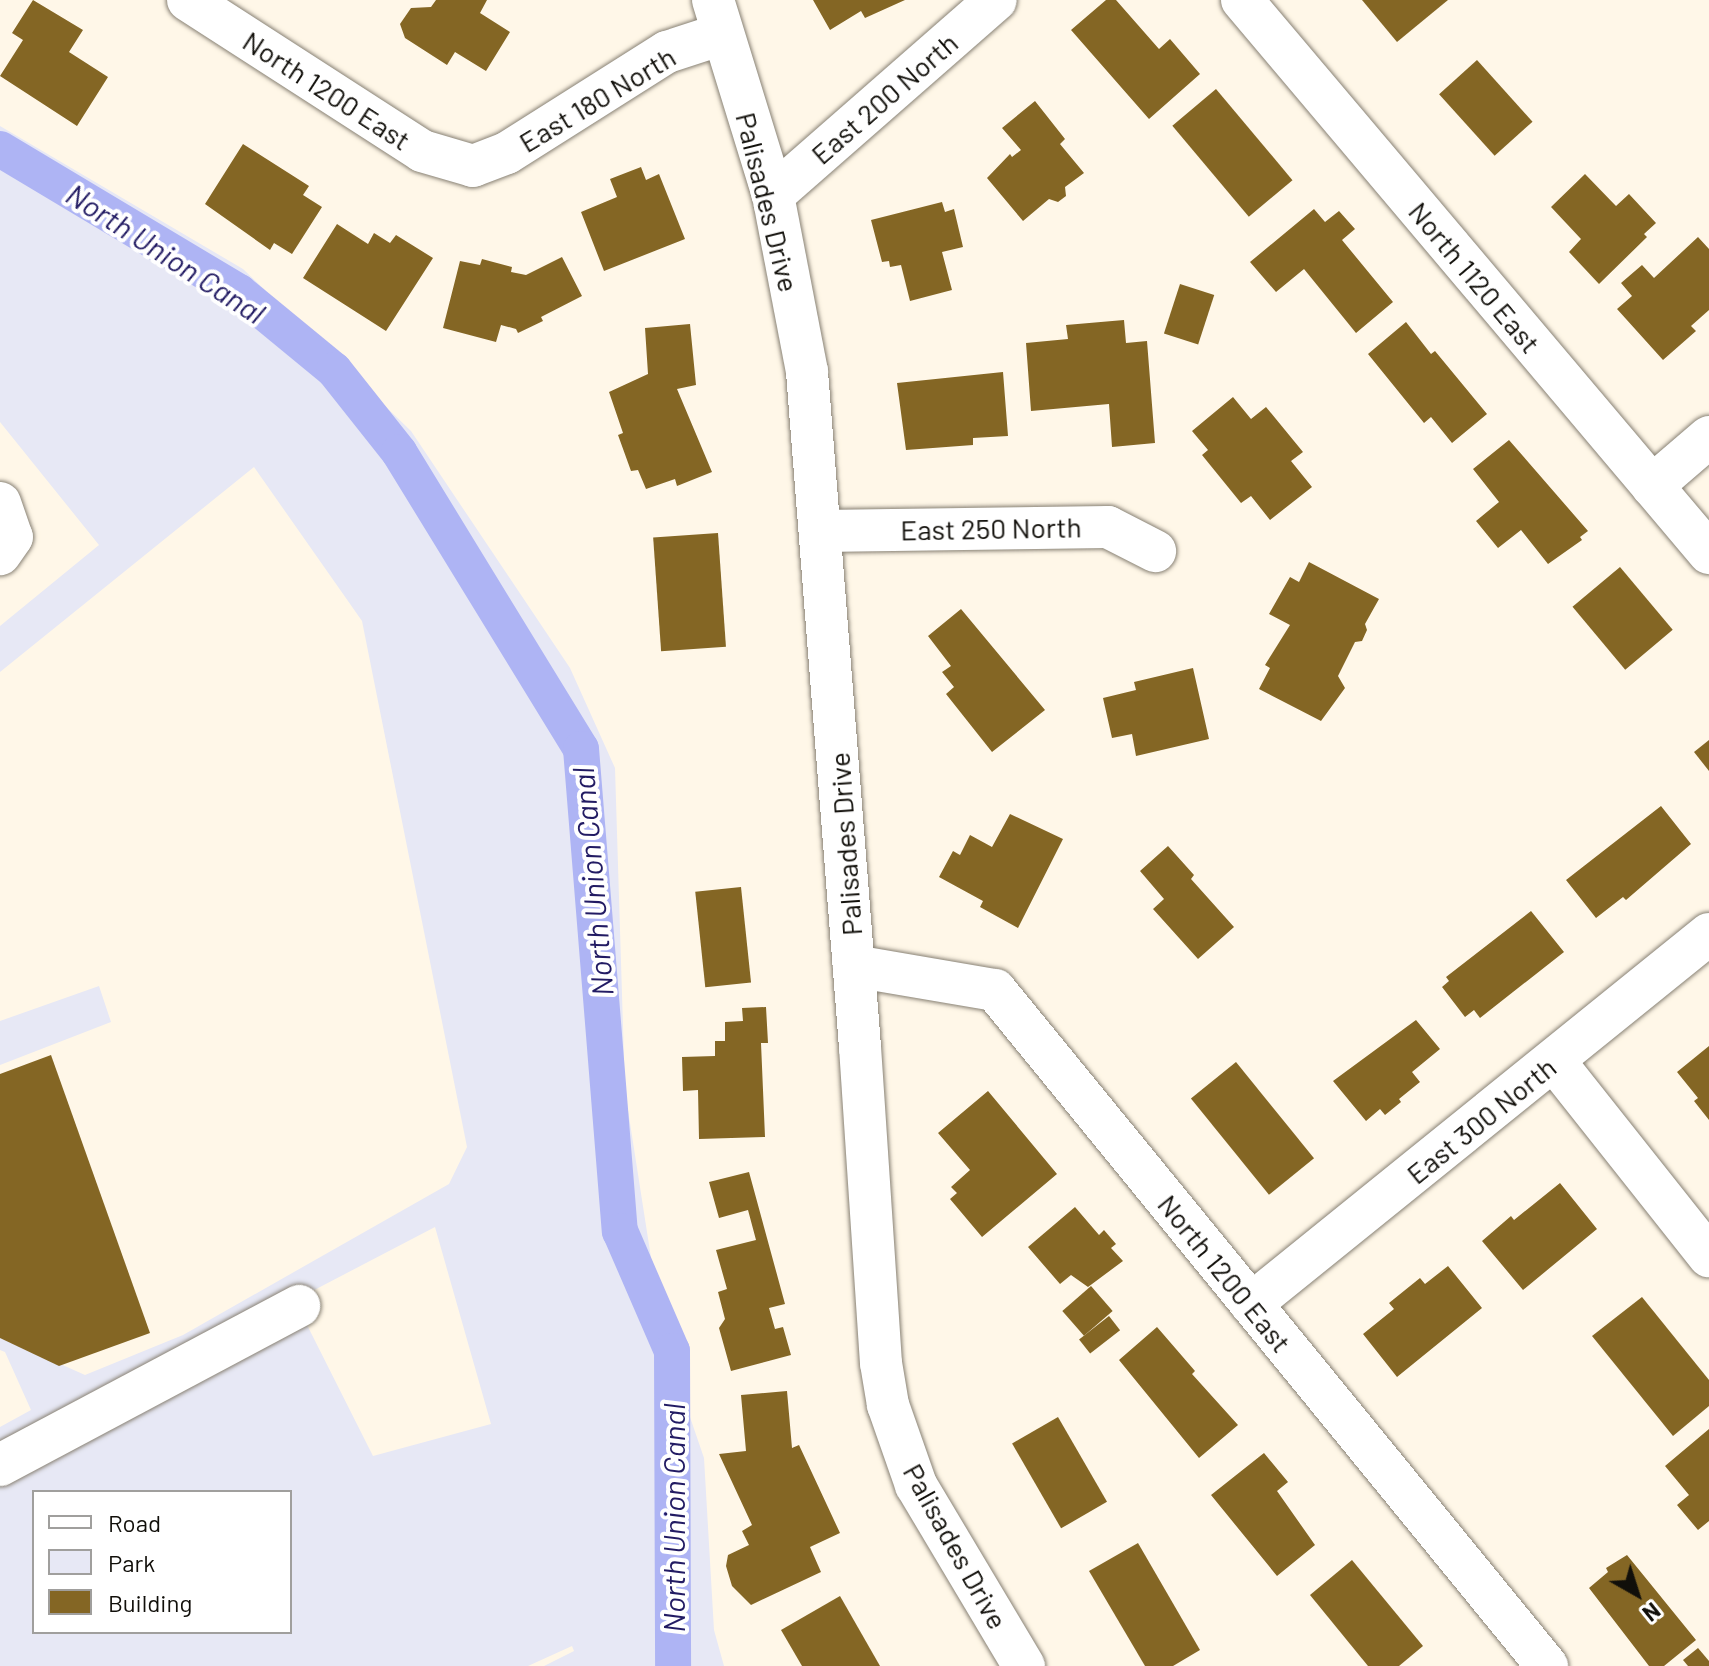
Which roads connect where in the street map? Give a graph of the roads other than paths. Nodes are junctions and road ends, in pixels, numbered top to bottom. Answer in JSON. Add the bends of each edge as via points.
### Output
{"nodes":[{"id":1,"x":188,"y":0,"type":"edge"},
{"id":2,"x":996,"y":0,"type":"edge"},
{"id":3,"x":1242,"y":0,"type":"edge"},
{"id":4,"x":718,"y":17,"type":"edge"},
{"id":5,"x":473,"y":166,"type":"joint"},
{"id":6,"x":773,"y":195,"type":"junction"},
{"id":7,"x":1709,"y":437,"type":"edge"},
{"id":8,"x":1652,"y":486,"type":"junction"},
{"id":9,"x":0,"y":503,"type":"edge"},
{"id":10,"x":821,"y":531,"type":"junction"},
{"id":11,"x":1155,"y":551,"type":"dead end"},
{"id":12,"x":1709,"y":553,"type":"edge"},
{"id":13,"x":0,"y":554,"type":"edge"},
{"id":14,"x":1709,"y":934,"type":"edge"},
{"id":15,"x":854,"y":966,"type":"junction"},
{"id":16,"x":1555,"y":1062,"type":"junction"},
{"id":17,"x":1709,"y":1256,"type":"edge"},
{"id":18,"x":1251,"y":1304,"type":"junction"},
{"id":19,"x":299,"y":1306,"type":"dead end"},
{"id":20,"x":0,"y":1465,"type":"edge"},
{"id":21,"x":1024,"y":1666,"type":"edge"},
{"id":22,"x":1547,"y":1666,"type":"edge"}],
"edges":[{"from":1,"to":5,"type":"street","name":"North 1200 East","via":[[422,151]]},
{"from":2,"to":6,"type":"street","name":"East 200 North"},
{"from":3,"to":8,"type":"street","name":"North 1120 East"},
{"from":4,"to":5,"type":"street","name":"East 180 North","via":[[507,153]]},
{"from":4,"to":6,"type":"street","name":"Palisades Drive"},
{"from":6,"to":10,"type":"street","name":"Palisades Drive","via":[[807,372]]},
{"from":7,"to":8,"type":"street"},
{"from":8,"to":12,"type":"street","name":"North 1120 East"},
{"from":9,"to":13,"type":"street","via":[[12,537]]},
{"from":10,"to":11,"type":"street","name":"East 250 North","via":[[1108,527]]},
{"from":10,"to":15,"type":"street","name":"Palisades Drive"},
{"from":14,"to":16,"type":"street","name":"East 300 North"},
{"from":15,"to":18,"type":"street","name":"North 1200 East","via":[[995,990]]},
{"from":15,"to":21,"type":"street","name":"Palisades Drive","via":[[881,1363],[893,1427],[916,1485]]},
{"from":16,"to":17,"type":"street"},
{"from":16,"to":18,"type":"street","name":"East 300 North"},
{"from":18,"to":22,"type":"street","name":"North 1200 East"},
{"from":19,"to":20,"type":"street"}]}
